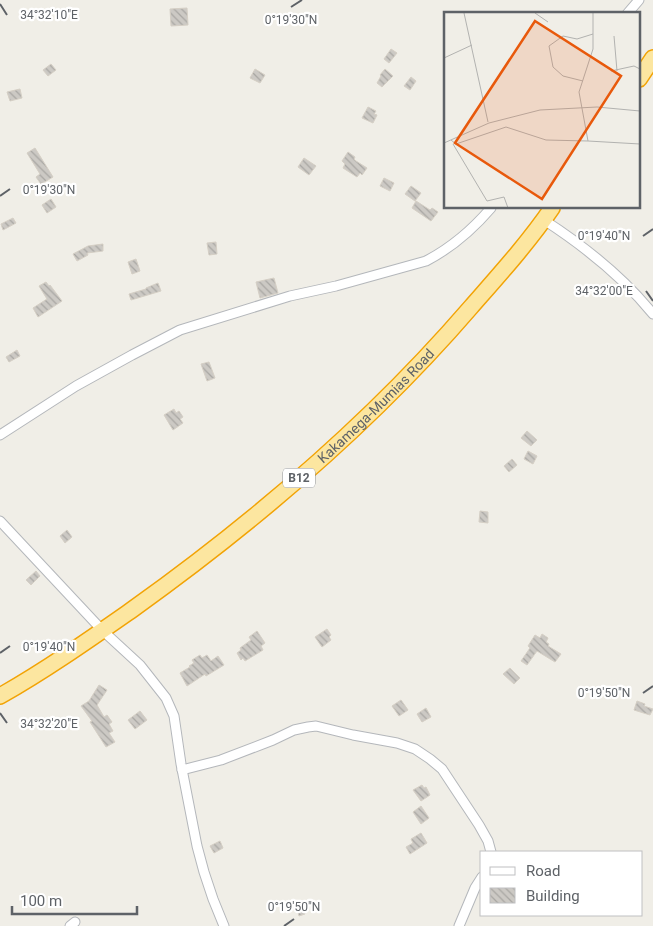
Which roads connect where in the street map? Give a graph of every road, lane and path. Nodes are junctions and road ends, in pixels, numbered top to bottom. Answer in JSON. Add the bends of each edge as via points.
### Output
{"nodes":[{"id":1,"x":639,"y":0,"type":"edge"},
{"id":2,"x":629,"y":12,"type":"edge"},
{"id":3,"x":653,"y":58,"type":"edge"},
{"id":4,"x":640,"y":78,"type":"edge"},
{"id":5,"x":490,"y":209,"type":"edge"},
{"id":6,"x":548,"y":214,"type":"edge"},
{"id":7,"x":653,"y":314,"type":"edge"},
{"id":8,"x":0,"y":435,"type":"edge"},
{"id":9,"x":0,"y":521,"type":"edge"},
{"id":10,"x":102,"y":630,"type":"junction"},
{"id":11,"x":0,"y":696,"type":"edge"},
{"id":12,"x":182,"y":770,"type":"junction"},
{"id":13,"x":491,"y":851,"type":"edge"},
{"id":14,"x":480,"y":880,"type":"edge"},
{"id":15,"x":224,"y":926,"type":"edge"},
{"id":16,"x":459,"y":926,"type":"edge"}],
"edges":[{"from":1,"to":2,"type":"street"},
{"from":3,"to":4,"type":"highway"},
{"from":5,"to":8,"type":"street","via":[[452,245],[426,261],[180,330],[76,386]]},
{"from":6,"to":7,"type":"street","via":[[564,232],[622,281]]},
{"from":6,"to":10,"type":"highway","name":"Kakamega-Mumias Road","number":"B12","via":[[445,337],[323,458],[226,540]]},
{"from":9,"to":10,"type":"street"},
{"from":10,"to":11,"type":"highway","name":"Kakamega-Mumias Road","number":"B12"},
{"from":10,"to":12,"type":"street","via":[[140,665],[166,698],[174,716]]},
{"from":12,"to":13,"type":"street","via":[[221,760],[308,727],[397,743],[415,748],[442,769],[479,825]]},
{"from":12,"to":15,"type":"street","via":[[197,846]]},
{"from":14,"to":16,"type":"street"}]}
